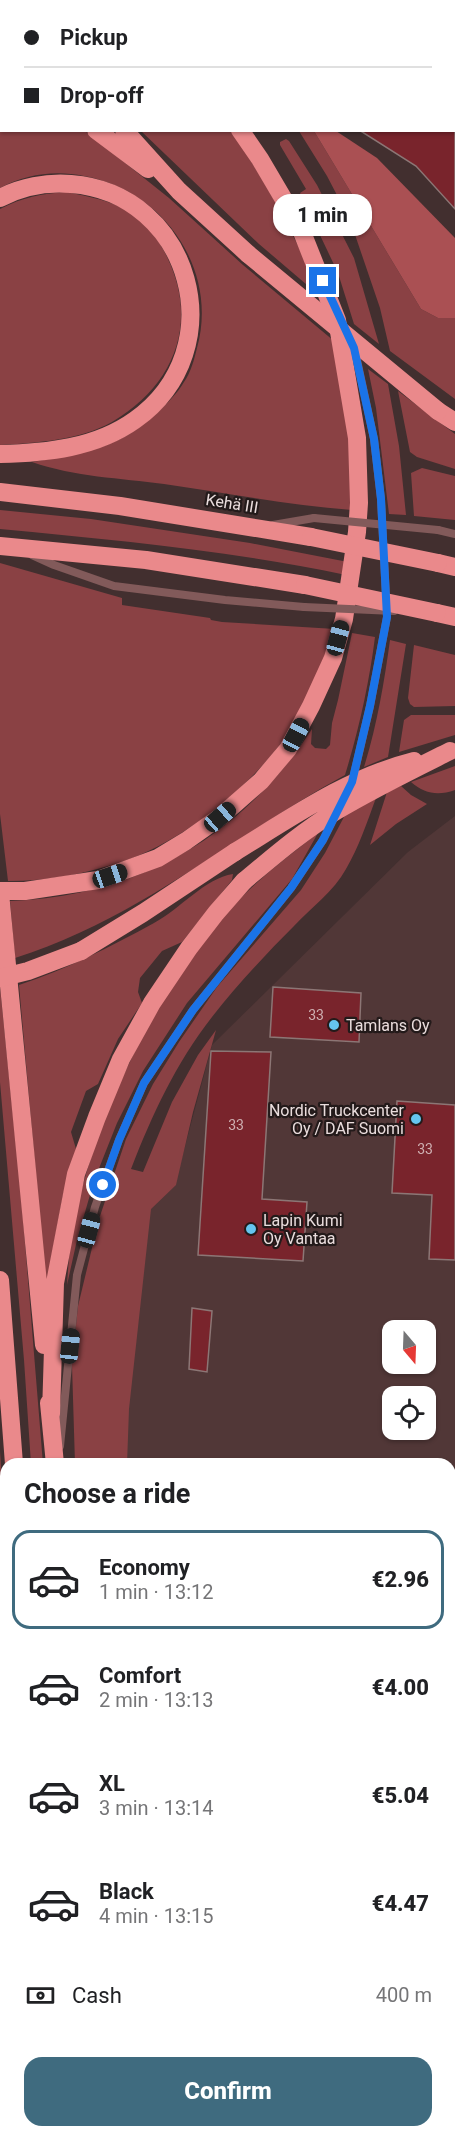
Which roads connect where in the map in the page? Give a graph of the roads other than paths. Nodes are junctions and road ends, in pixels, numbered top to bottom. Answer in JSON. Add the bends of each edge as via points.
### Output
{"nodes":[{"id":1,"x":99,"y":132,"type":"edge"},
{"id":2,"x":126,"y":132,"type":"edge"},
{"id":3,"x":241,"y":132,"type":"edge"},
{"id":4,"x":179,"y":191,"type":"junction"},
{"id":5,"x":0,"y":198,"type":"edge"},
{"id":6,"x":323,"y":281,"type":"junction"},
{"id":7,"x":455,"y":422,"type":"edge"},
{"id":8,"x":0,"y":454,"type":"edge"},
{"id":9,"x":0,"y":492,"type":"edge"},
{"id":10,"x":261,"y":527,"type":"junction"},
{"id":11,"x":455,"y":534,"type":"edge"},
{"id":12,"x":9,"y":547,"type":"edge"},
{"id":13,"x":446,"y":565,"type":"edge"},
{"id":14,"x":437,"y":613,"type":"junction"},
{"id":15,"x":455,"y":617,"type":"edge"},
{"id":16,"x":453,"y":751,"type":"edge"},
{"id":17,"x":0,"y":892,"type":"edge"},
{"id":18,"x":0,"y":978,"type":"edge"},
{"id":19,"x":0,"y":1280,"type":"edge"},
{"id":20,"x":51,"y":1414,"type":"junction"},
{"id":21,"x":14,"y":1458,"type":"edge"},
{"id":22,"x":56,"y":1458,"type":"edge"},
{"id":23,"x":58,"y":1458,"type":"edge"}],
"edges":[{"from":1,"to":4,"type":"highway"},
{"from":2,"to":4,"type":"highway"},
{"from":3,"to":6,"type":"highway","via":[[300,227]]},
{"from":4,"to":7,"type":"highway","bridge":true,"via":[[248,254]]},
{"from":5,"to":8,"type":"highway","via":[[31,186],[58,183],[113,193],[137,207],[157,227],[187,281],[191,307],[184,356],[171,383],[135,420],[78,446]]},
{"from":6,"to":17,"type":"highway","via":[[338,320],[357,438],[357,532],[344,619],[333,658],[311,706],[288,749],[261,781],[228,810],[158,858],[106,878]]},
{"from":6,"to":23,"type":"lane","via":[[354,348],[374,439],[381,499],[387,617],[370,706],[352,782],[323,840],[291,888],[187,1019],[144,1083],[119,1140],[95,1207],[77,1275]]},
{"from":9,"to":10,"type":"highway","name":"Kehä III"},
{"from":10,"to":11,"type":"lane","bridge":true,"via":[[314,518]]},
{"from":10,"to":13,"type":"highway","name":"Kehä III","bridge":true},
{"from":12,"to":14,"type":"highway","bridge":true,"via":[[146,560],[305,585]]},
{"from":12,"to":14,"type":"lane","bridge":true,"via":[[114,586],[304,607]]},
{"from":14,"to":15,"type":"highway"},
{"from":16,"to":18,"type":"highway","bridge":true,"via":[[388,767],[339,790],[81,951]]},
{"from":16,"to":20,"type":"highway","bridge":true,"via":[[335,812],[285,846],[244,881],[216,913],[152,1003],[122,1059],[76,1174],[55,1283]]},
{"from":17,"to":20,"type":"highway"},
{"from":19,"to":21,"type":"highway"},
{"from":20,"to":22,"type":"highway"}]}
